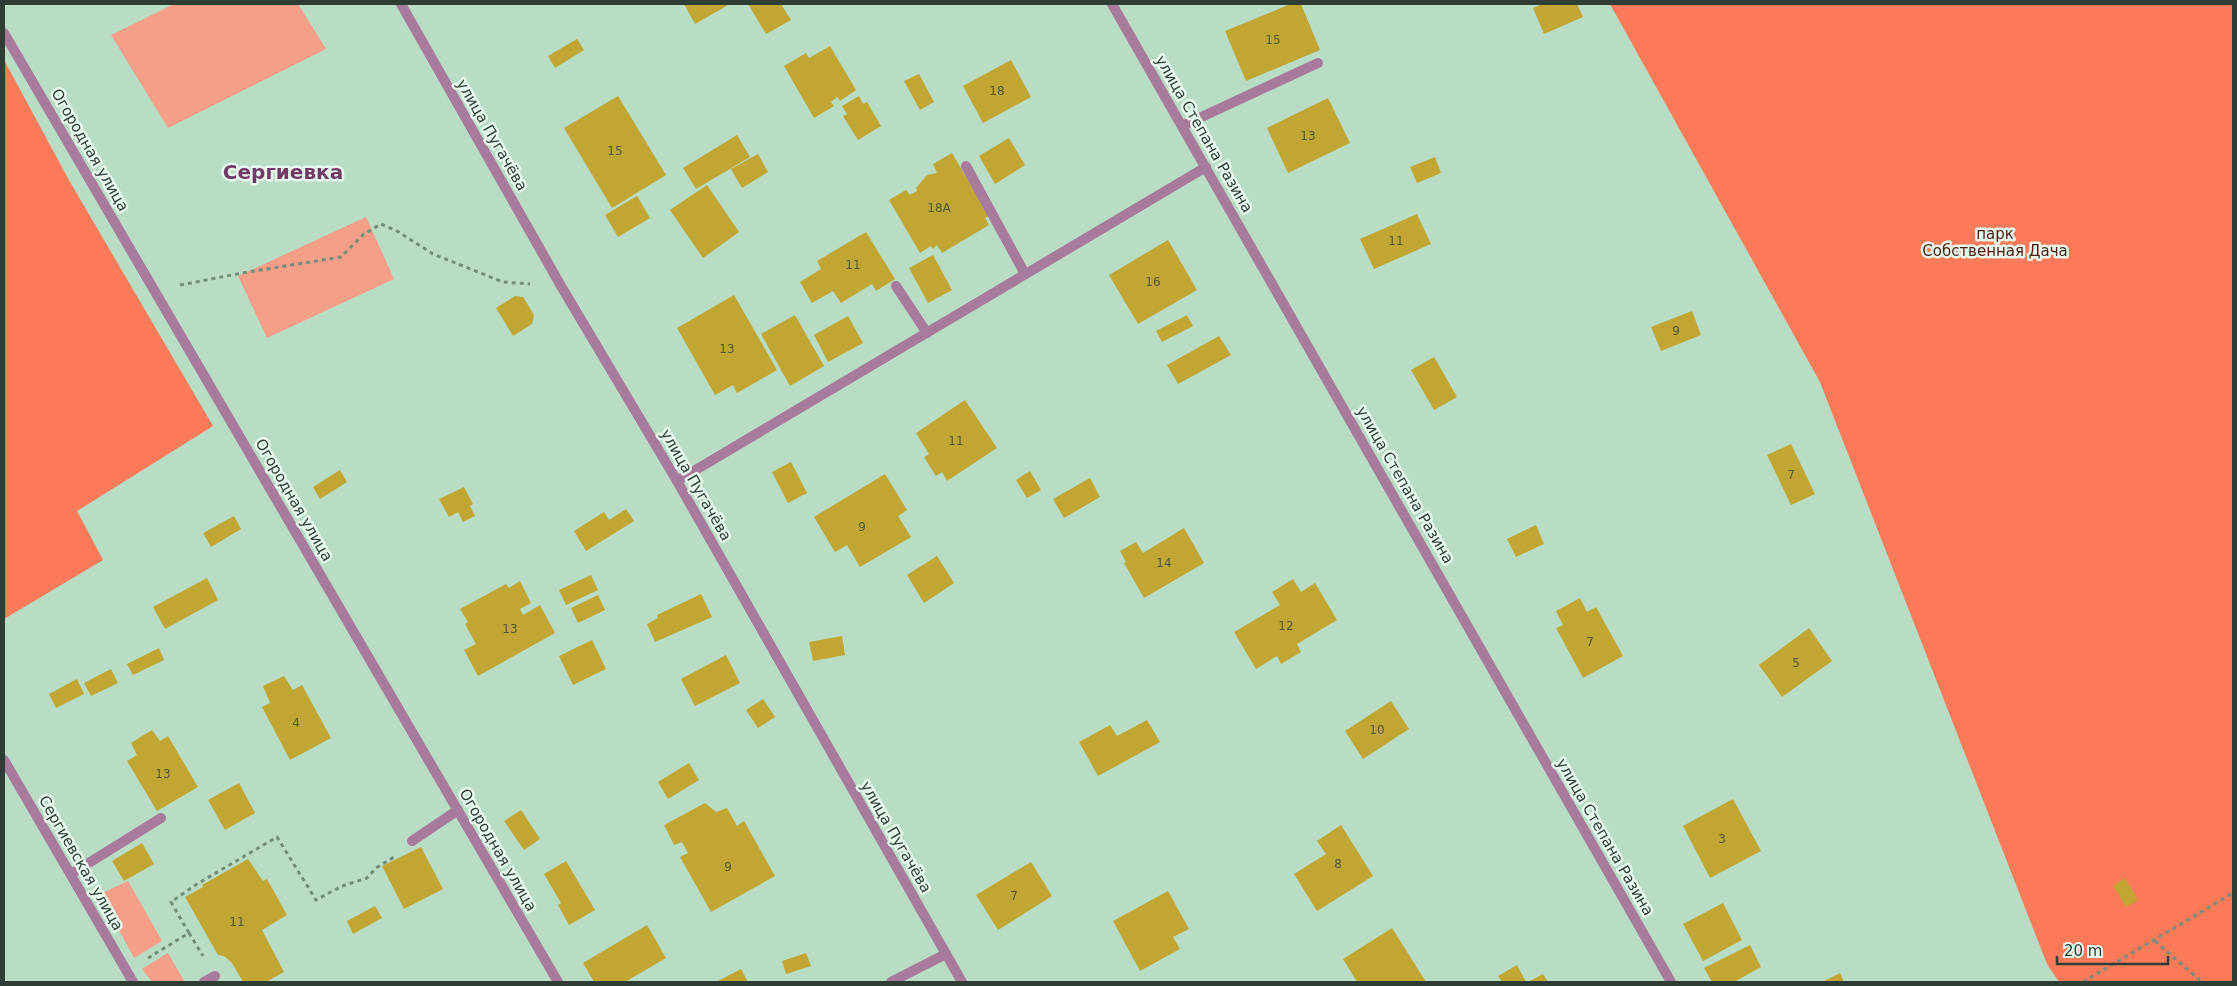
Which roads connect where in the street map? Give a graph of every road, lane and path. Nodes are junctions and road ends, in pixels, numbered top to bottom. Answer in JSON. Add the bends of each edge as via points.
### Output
{"nodes":[{"id":1,"x":401,"y":4,"type":"edge"},
{"id":2,"x":1112,"y":4,"type":"edge"},
{"id":3,"x":4,"y":33,"type":"edge"},
{"id":4,"x":1318,"y":64,"type":"dead end"},
{"id":5,"x":1182,"y":126,"type":"junction"},
{"id":6,"x":966,"y":166,"type":"dead end"},
{"id":7,"x":1206,"y":167,"type":"junction"},
{"id":8,"x":1025,"y":274,"type":"junction"},
{"id":9,"x":561,"y":286,"type":"junction"},
{"id":10,"x":896,"y":286,"type":"dead end"},
{"id":11,"x":154,"y":290,"type":"junction"},
{"id":12,"x":927,"y":333,"type":"junction"},
{"id":13,"x":677,"y":481,"type":"junction"},
{"id":14,"x":4,"y":760,"type":"edge"},
{"id":15,"x":458,"y":810,"type":"junction"},
{"id":16,"x":161,"y":818,"type":"dead end"},
{"id":17,"x":412,"y":841,"type":"joint"},
{"id":18,"x":71,"y":874,"type":"junction"},
{"id":19,"x":2233,"y":893,"type":"edge"},
{"id":20,"x":2155,"y":941,"type":"junction"},
{"id":21,"x":946,"y":954,"type":"junction"},
{"id":22,"x":126,"y":970,"type":"junction"},
{"id":23,"x":215,"y":976,"type":"dead end"},
{"id":24,"x":133,"y":982,"type":"edge"},
{"id":25,"x":204,"y":982,"type":"edge"},
{"id":26,"x":558,"y":982,"type":"edge"},
{"id":27,"x":892,"y":982,"type":"edge"},
{"id":28,"x":962,"y":982,"type":"edge"},
{"id":29,"x":1671,"y":982,"type":"edge"},
{"id":30,"x":2083,"y":982,"type":"edge"},
{"id":31,"x":2202,"y":982,"type":"edge"}],
"edges":[{"from":1,"to":9,"type":"street","name":"улица Пугачёва"},
{"from":2,"to":5,"type":"street","name":"улица Степана Разина"},
{"from":3,"to":11,"type":"street","name":"Огородная улица"},
{"from":4,"to":5,"type":"street"},
{"from":5,"to":7,"type":"street","name":"улица Степана Разина"},
{"from":6,"to":8,"type":"street"},
{"from":7,"to":8,"type":"street"},
{"from":7,"to":29,"type":"street","name":"улица Степана Разина"},
{"from":8,"to":12,"type":"street"},
{"from":9,"to":11,"type":"path","via":[[503,282],[433,254],[381,224],[364,234],[342,257],[242,272]]},
{"from":9,"to":13,"type":"street","name":"улица Пугачёва"},
{"from":10,"to":12,"type":"street"},
{"from":11,"to":15,"type":"street","name":"Огородная улица"},
{"from":12,"to":13,"type":"street"},
{"from":13,"to":21,"type":"street","name":"улица Пугачёва"},
{"from":14,"to":18,"type":"street","name":"Сергиевская улица"},
{"from":15,"to":17,"type":"street"},
{"from":15,"to":26,"type":"street","name":"Огородная улица"},
{"from":16,"to":18,"type":"street"},
{"from":17,"to":22,"type":"path","via":[[415,845],[376,868],[368,878],[342,886],[316,900],[277,837],[171,902],[189,933]]},
{"from":18,"to":22,"type":"street","name":"Сергиевская улица"},
{"from":19,"to":20,"type":"path"},
{"from":20,"to":30,"type":"path"},
{"from":20,"to":31,"type":"path"},
{"from":21,"to":27,"type":"street"},
{"from":21,"to":28,"type":"street","name":"улица Пугачёва"},
{"from":22,"to":24,"type":"street","name":"Сергиевская улица"},
{"from":23,"to":25,"type":"street"}]}
